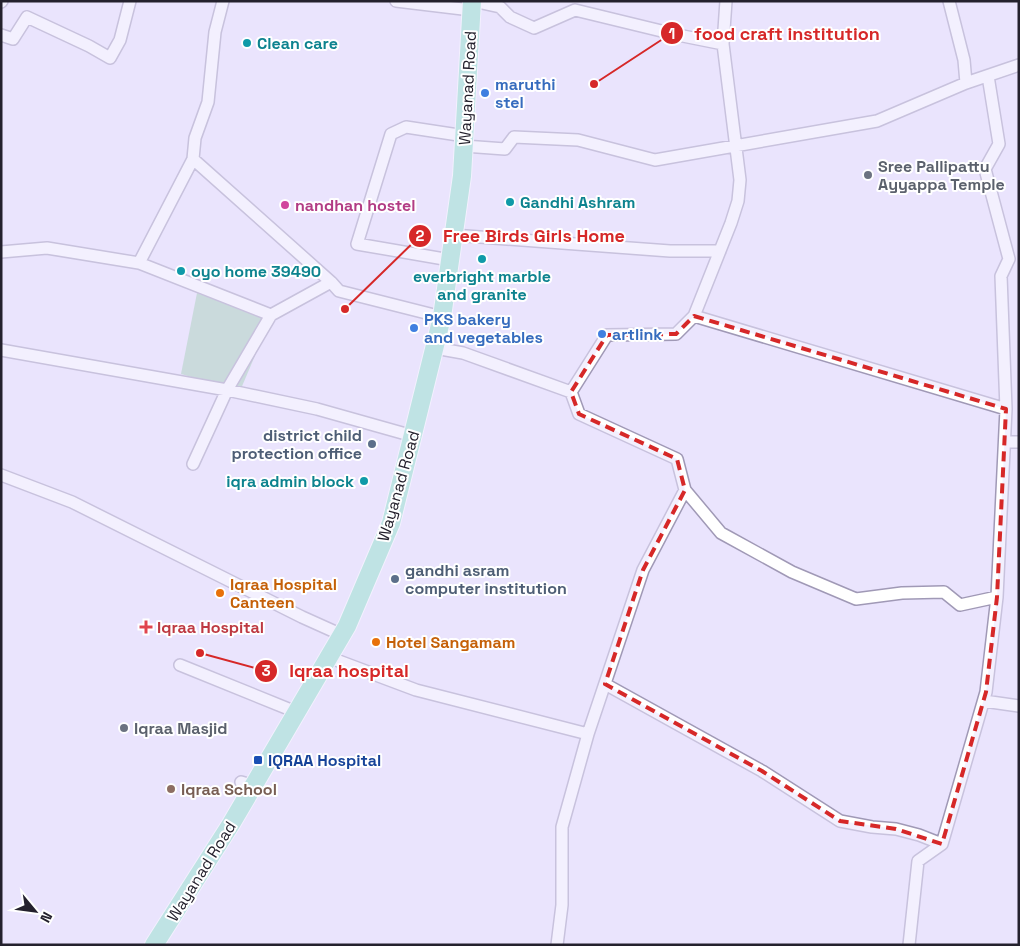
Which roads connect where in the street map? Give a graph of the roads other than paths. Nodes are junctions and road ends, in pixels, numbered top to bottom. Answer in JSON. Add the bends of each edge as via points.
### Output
{"nodes":[{"id":1,"x":130,"y":1,"type":"edge"},
{"id":2,"x":223,"y":1,"type":"edge"},
{"id":3,"x":396,"y":1,"type":"edge"},
{"id":4,"x":726,"y":1,"type":"edge"},
{"id":5,"x":949,"y":1,"type":"edge"},
{"id":6,"x":472,"y":4,"type":"edge"},
{"id":7,"x":1,"y":35,"type":"edge"},
{"id":8,"x":723,"y":44,"type":"junction"},
{"id":9,"x":1019,"y":65,"type":"edge"},
{"id":10,"x":988,"y":76,"type":"junction"},
{"id":11,"x":966,"y":83,"type":"junction"},
{"id":12,"x":464,"y":141,"type":"junction"},
{"id":13,"x":735,"y":145,"type":"junction"},
{"id":14,"x":193,"y":159,"type":"junction"},
{"id":15,"x":453,"y":235,"type":"junction"},
{"id":16,"x":720,"y":251,"type":"junction"},
{"id":17,"x":1,"y":252,"type":"edge"},
{"id":18,"x":450,"y":260,"type":"junction"},
{"id":19,"x":139,"y":263,"type":"junction"},
{"id":20,"x":331,"y":282,"type":"junction"},
{"id":21,"x":271,"y":315,"type":"junction"},
{"id":22,"x":442,"y":316,"type":"junction"},
{"id":23,"x":694,"y":316,"type":"junction"},
{"id":24,"x":434,"y":348,"type":"junction"},
{"id":25,"x":1,"y":350,"type":"edge"},
{"id":26,"x":227,"y":390,"type":"junction"},
{"id":27,"x":571,"y":392,"type":"junction"},
{"id":28,"x":1006,"y":409,"type":"junction"},
{"id":29,"x":413,"y":436,"type":"junction"},
{"id":30,"x":1005,"y":442,"type":"junction"},
{"id":31,"x":1019,"y":442,"type":"edge"},
{"id":32,"x":193,"y":464,"type":"dead end"},
{"id":33,"x":1,"y":475,"type":"edge"},
{"id":34,"x":685,"y":490,"type":"junction"},
{"id":35,"x":997,"y":597,"type":"junction"},
{"id":36,"x":342,"y":635,"type":"junction"},
{"id":37,"x":328,"y":657,"type":"junction"},
{"id":38,"x":180,"y":665,"type":"dead end"},
{"id":39,"x":605,"y":684,"type":"junction"},
{"id":40,"x":984,"y":701,"type":"junction"},
{"id":41,"x":1019,"y":706,"type":"edge"},
{"id":42,"x":296,"y":712,"type":"junction"},
{"id":43,"x":588,"y":734,"type":"junction"},
{"id":44,"x":942,"y":844,"type":"junction"},
{"id":45,"x":154,"y":945,"type":"edge"},
{"id":46,"x":557,"y":945,"type":"edge"},
{"id":47,"x":909,"y":945,"type":"edge"}],
"edges":[{"from":1,"to":7,"type":"street","via":[[120,40],[110,58],[27,17],[13,39]]},
{"from":2,"to":14,"type":"street","via":[[215,32],[208,102],[195,138]]},
{"from":3,"to":6,"type":"street"},
{"from":4,"to":8,"type":"street"},
{"from":5,"to":11,"type":"street","via":[[964,60]]},
{"from":6,"to":8,"type":"street","via":[[500,7],[510,18],[534,28],[575,10]]},
{"from":6,"to":12,"type":"main road","name":"Wayanad Road"},
{"from":8,"to":13,"type":"street"},
{"from":9,"to":10,"type":"street"},
{"from":10,"to":11,"type":"street"},
{"from":10,"to":28,"type":"street","via":[[999,144],[985,169],[1010,259],[1001,276]]},
{"from":11,"to":13,"type":"street","via":[[877,121]]},
{"from":12,"to":13,"type":"street","via":[[505,148],[514,137],[578,140],[655,160]]},
{"from":12,"to":15,"type":"main road","name":"Wayanad Road"},
{"from":12,"to":18,"type":"street","via":[[406,127],[391,134],[357,244]]},
{"from":13,"to":16,"type":"street","via":[[740,180],[738,201]]},
{"from":14,"to":19,"type":"street"},
{"from":14,"to":20,"type":"street"},
{"from":15,"to":16,"type":"street","via":[[670,251]]},
{"from":15,"to":18,"type":"main road","name":"Wayanad Road"},
{"from":16,"to":23,"type":"street"},
{"from":17,"to":19,"type":"street","via":[[47,248]]},
{"from":18,"to":22,"type":"main road","name":"Wayanad Road"},
{"from":19,"to":21,"type":"street"},
{"from":20,"to":21,"type":"street"},
{"from":20,"to":22,"type":"street","via":[[339,291]]},
{"from":21,"to":26,"type":"street"},
{"from":22,"to":24,"type":"main road","name":"Wayanad Road"},
{"from":23,"to":27,"type":"street","via":[[676,334],[607,335]]},
{"from":23,"to":28,"type":"street"},
{"from":24,"to":27,"type":"street","via":[[463,353]]},
{"from":24,"to":29,"type":"main road","name":"Wayanad Road"},
{"from":25,"to":26,"type":"street"},
{"from":26,"to":29,"type":"street"},
{"from":26,"to":32,"type":"street"},
{"from":27,"to":34,"type":"street","via":[[579,414],[677,459]]},
{"from":28,"to":30,"type":"street"},
{"from":29,"to":36,"type":"main road","name":"Wayanad Road","via":[[391,524]]},
{"from":30,"to":31,"type":"street"},
{"from":30,"to":35,"type":"street"},
{"from":33,"to":36,"type":"street","via":[[72,502]]},
{"from":34,"to":35,"type":"street","via":[[721,534],[792,572],[856,599],[944,592],[960,605]]},
{"from":34,"to":39,"type":"street","via":[[643,570]]},
{"from":35,"to":40,"type":"street"},
{"from":36,"to":37,"type":"main road","name":"Wayanad Road"},
{"from":37,"to":42,"type":"main road","name":"Wayanad Road"},
{"from":37,"to":43,"type":"street","via":[[416,690]]},
{"from":38,"to":42,"type":"street"},
{"from":39,"to":43,"type":"street"},
{"from":39,"to":44,"type":"street","via":[[762,771],[840,820],[896,829]]},
{"from":40,"to":41,"type":"street"},
{"from":40,"to":44,"type":"street"},
{"from":42,"to":45,"type":"main road","name":"Wayanad Road","via":[[246,786]]},
{"from":43,"to":46,"type":"street","via":[[562,827],[562,905]]},
{"from":44,"to":47,"type":"street","via":[[918,862]]}]}
